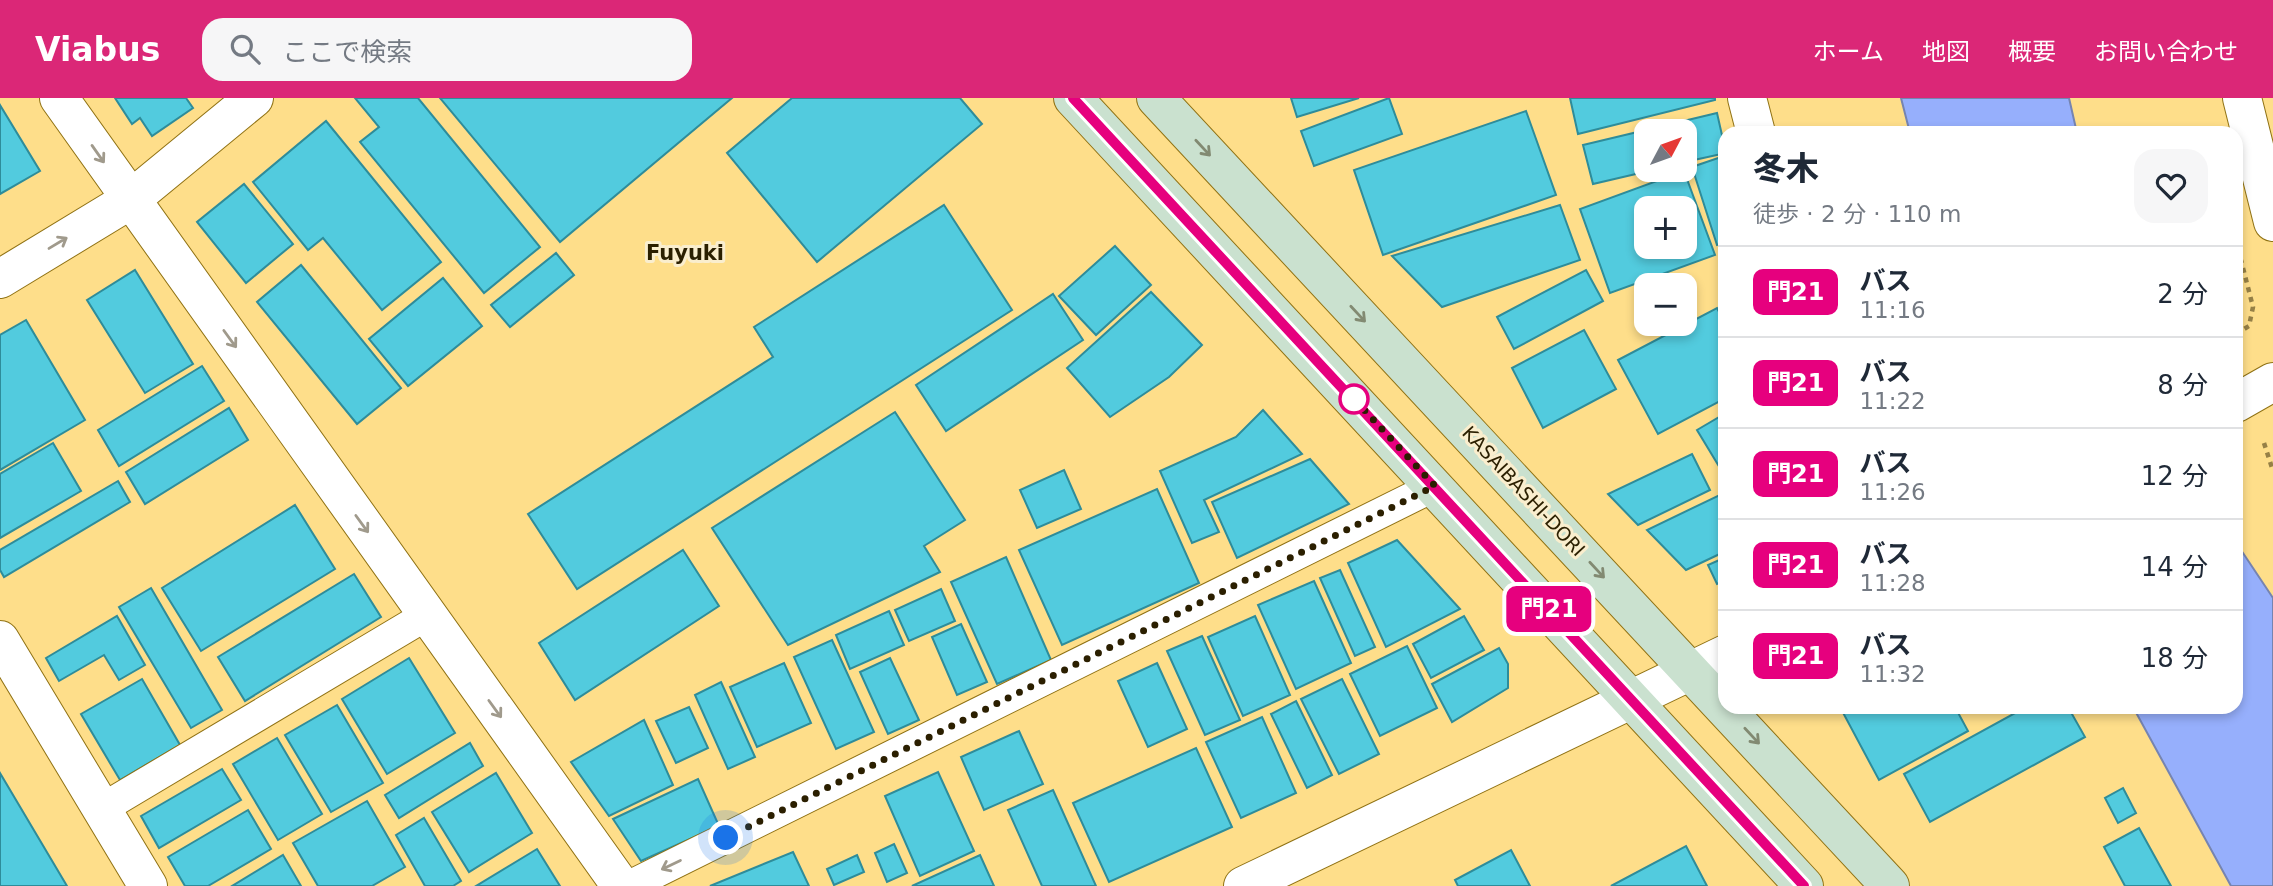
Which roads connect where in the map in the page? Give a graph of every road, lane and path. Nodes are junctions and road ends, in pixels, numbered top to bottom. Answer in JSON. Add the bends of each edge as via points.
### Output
{"nodes":[{"id":1,"x":59,"y":98,"type":"edge"},
{"id":2,"x":254,"y":98,"type":"edge"},
{"id":3,"x":1073,"y":98,"type":"edge"},
{"id":4,"x":1156,"y":98,"type":"edge"},
{"id":5,"x":1747,"y":98,"type":"edge"},
{"id":6,"x":2242,"y":98,"type":"edge"},
{"id":7,"x":1754,"y":126,"type":"edge"},
{"id":8,"x":130,"y":200,"type":"junction"},
{"id":9,"x":2273,"y":222,"type":"edge"},
{"id":10,"x":2243,"y":265,"type":"edge"},
{"id":11,"x":0,"y":279,"type":"edge"},
{"id":12,"x":2243,"y":330,"type":"edge"},
{"id":13,"x":2273,"y":382,"type":"edge"},
{"id":14,"x":2243,"y":399,"type":"edge"},
{"id":15,"x":2264,"y":443,"type":"dead end"},
{"id":16,"x":2273,"y":471,"type":"edge"},
{"id":17,"x":1435,"y":486,"type":"junction"},
{"id":18,"x":427,"y":615,"type":"junction"},
{"id":19,"x":0,"y":640,"type":"edge"},
{"id":20,"x":1718,"y":658,"type":"edge"},
{"id":21,"x":1691,"y":671,"type":"junction"},
{"id":22,"x":1631,"y":699,"type":"junction"},
{"id":23,"x":1718,"y":700,"type":"edge"},
{"id":24,"x":1731,"y":714,"type":"edge"},
{"id":25,"x":103,"y":808,"type":"junction"},
{"id":26,"x":148,"y":886,"type":"edge"},
{"id":27,"x":621,"y":886,"type":"edge"},
{"id":28,"x":629,"y":886,"type":"edge"},
{"id":29,"x":1243,"y":886,"type":"edge"},
{"id":30,"x":1804,"y":886,"type":"edge"},
{"id":31,"x":1890,"y":886,"type":"edge"}],
"edges":[{"from":1,"to":8,"type":"street","one_way":true},
{"from":2,"to":8,"type":"street"},
{"from":3,"to":17,"type":"main road"},
{"from":4,"to":21,"type":"main road","name":"KASAIBASHI-DORI","one_way":true},
{"from":5,"to":7,"type":"street"},
{"from":6,"to":9,"type":"street"},
{"from":11,"to":8,"type":"street","one_way":true},
{"from":8,"to":18,"type":"street","one_way":true},
{"from":10,"to":12,"type":"path","via":[[2253,307],[2249,326]]},
{"from":13,"to":14,"type":"street"},
{"from":15,"to":16,"type":"path"},
{"from":17,"to":22,"type":"main road"},
{"from":17,"to":28,"type":"lane","one_way":true},
{"from":18,"to":25,"type":"lane"},
{"from":18,"to":27,"type":"street","one_way":true},
{"from":19,"to":25,"type":"street"},
{"from":20,"to":21,"type":"street"},
{"from":21,"to":22,"type":"street"},
{"from":21,"to":23,"type":"main road","name":"KASAIBASHI-DORI","one_way":true},
{"from":22,"to":29,"type":"street"},
{"from":22,"to":30,"type":"main road"},
{"from":24,"to":31,"type":"main road","name":"KASAIBASHI-DORI","one_way":true},
{"from":25,"to":26,"type":"street"}]}
